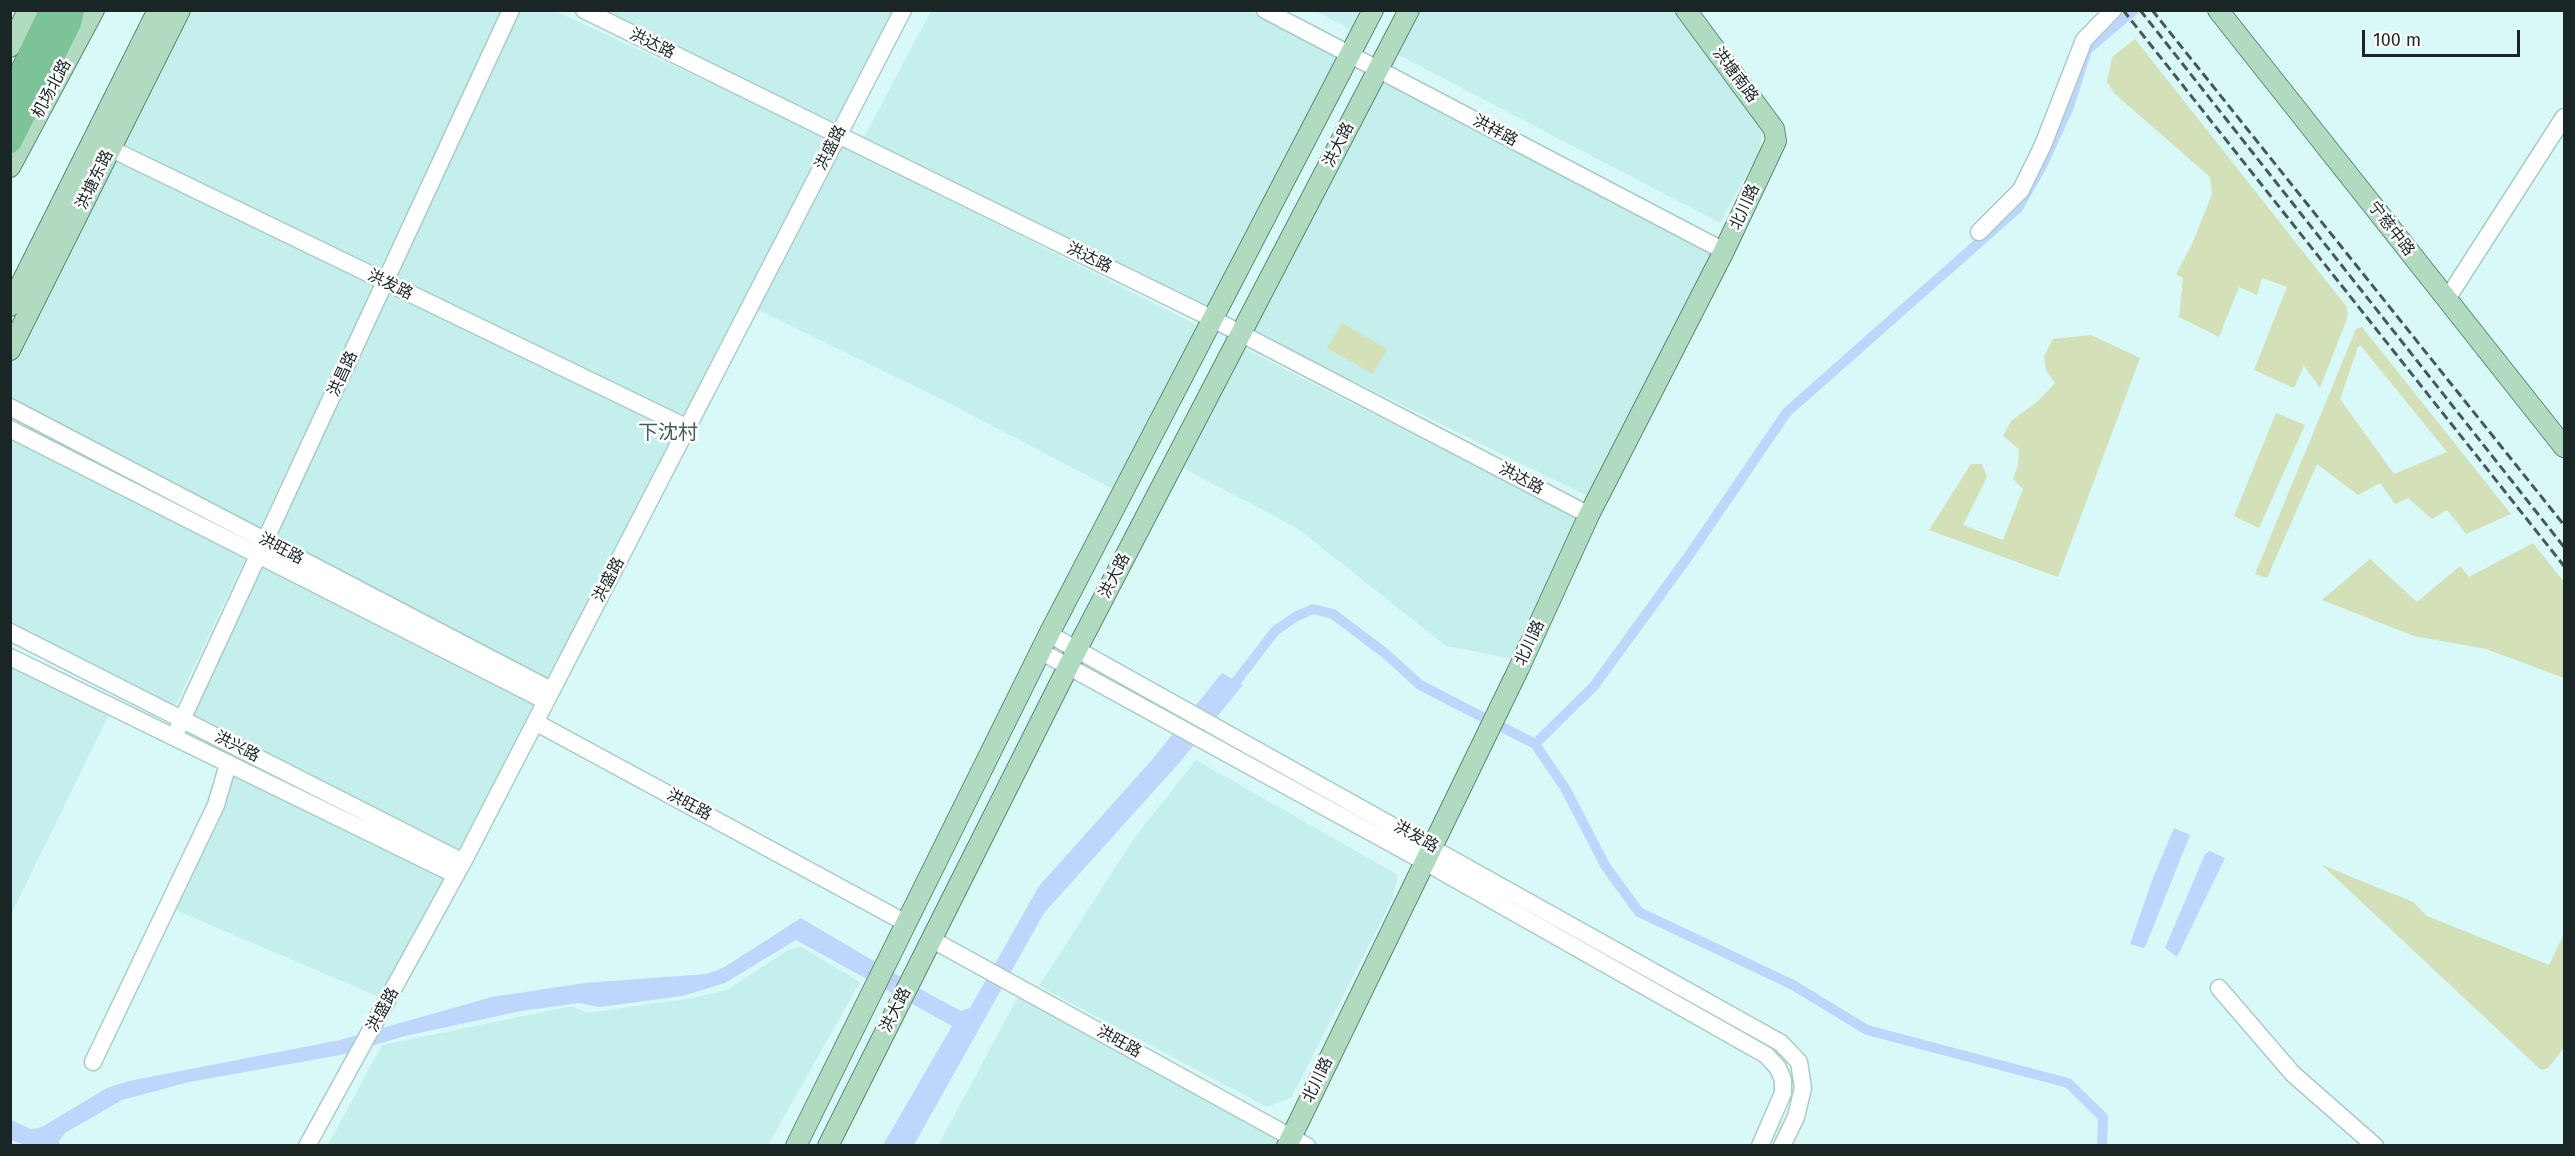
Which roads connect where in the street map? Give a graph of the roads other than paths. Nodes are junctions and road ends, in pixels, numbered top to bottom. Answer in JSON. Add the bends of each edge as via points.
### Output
{"nodes":[{"id":1,"x":28,"y":10,"type":"edge"},
{"id":2,"x":52,"y":10,"type":"edge"},
{"id":3,"x":57,"y":10,"type":"edge"},
{"id":4,"x":72,"y":10,"type":"edge"},
{"id":5,"x":94,"y":10,"type":"edge"},
{"id":6,"x":158,"y":10,"type":"edge"},
{"id":7,"x":180,"y":10,"type":"edge"},
{"id":8,"x":511,"y":10,"type":"edge"},
{"id":9,"x":584,"y":10,"type":"edge"},
{"id":10,"x":903,"y":10,"type":"edge"},
{"id":11,"x":1265,"y":10,"type":"edge"},
{"id":12,"x":1373,"y":10,"type":"edge"},
{"id":13,"x":1409,"y":10,"type":"edge"},
{"id":14,"x":1686,"y":10,"type":"edge"},
{"id":15,"x":2113,"y":10,"type":"edge"},
{"id":16,"x":2218,"y":10,"type":"edge"},
{"id":17,"x":10,"y":47,"type":"edge"},
{"id":18,"x":35,"y":47,"type":"junction"},
{"id":19,"x":1350,"y":55,"type":"junction"},
{"id":20,"x":10,"y":61,"type":"edge"},
{"id":21,"x":1378,"y":70,"type":"junction"},
{"id":22,"x":10,"y":98,"type":"edge"},
{"id":23,"x":10,"y":110,"type":"edge"},
{"id":24,"x":2565,"y":117,"type":"edge"},
{"id":25,"x":838,"y":135,"type":"junction"},
{"id":26,"x":10,"y":141,"type":"edge"},
{"id":27,"x":1776,"y":141,"type":"joint"},
{"id":28,"x":102,"y":144,"type":"junction"},
{"id":29,"x":10,"y":167,"type":"edge"},
{"id":30,"x":1979,"y":232,"type":"dead end"},
{"id":31,"x":1724,"y":251,"type":"junction"},
{"id":32,"x":386,"y":282,"type":"junction"},
{"id":33,"x":2447,"y":299,"type":"junction"},
{"id":34,"x":10,"y":306,"type":"edge"},
{"id":35,"x":1213,"y":319,"type":"junction"},
{"id":36,"x":1241,"y":333,"type":"junction"},
{"id":37,"x":10,"y":350,"type":"edge"},
{"id":38,"x":10,"y":408,"type":"edge"},
{"id":39,"x":688,"y":428,"type":"junction"},
{"id":40,"x":10,"y":429,"type":"edge"},
{"id":41,"x":2565,"y":447,"type":"edge"},
{"id":42,"x":1589,"y":515,"type":"junction"},
{"id":43,"x":262,"y":548,"type":"junction"},
{"id":44,"x":10,"y":632,"type":"edge"},
{"id":45,"x":1045,"y":643,"type":"junction"},
{"id":46,"x":10,"y":657,"type":"edge"},
{"id":47,"x":1073,"y":658,"type":"junction"},
{"id":48,"x":548,"y":695,"type":"junction"},
{"id":49,"x":182,"y":719,"type":"junction"},
{"id":50,"x":535,"y":722,"type":"junction"},
{"id":51,"x":174,"y":737,"type":"junction"},
{"id":52,"x":228,"y":764,"type":"junction"},
{"id":53,"x":1428,"y":854,"type":"junction"},
{"id":54,"x":459,"y":869,"type":"junction"},
{"id":55,"x":906,"y":923,"type":"junction"},
{"id":56,"x":932,"y":939,"type":"junction"},
{"id":57,"x":2219,"y":988,"type":"dead end"},
{"id":58,"x":93,"y":1062,"type":"dead end"},
{"id":59,"x":1295,"y":1143,"type":"edge"},
{"id":60,"x":307,"y":1146,"type":"edge"},
{"id":61,"x":796,"y":1146,"type":"edge"},
{"id":62,"x":828,"y":1146,"type":"edge"},
{"id":63,"x":1760,"y":1146,"type":"edge"},
{"id":64,"x":1782,"y":1146,"type":"edge"},
{"id":65,"x":2375,"y":1146,"type":"edge"}],
"edges":[{"from":1,"to":17,"type":"main road"},
{"from":2,"to":18,"type":"highway"},
{"from":3,"to":23,"type":"highway"},
{"from":4,"to":26,"type":"highway","via":[[69,24]]},
{"from":5,"to":29,"type":"main road","name":"机场北路"},
{"from":6,"to":28,"type":"main road","name":"洪塘东路"},
{"from":7,"to":28,"type":"main road","name":"洪塘东路"},
{"from":8,"to":32,"type":"street","name":"洪昌路"},
{"from":9,"to":25,"type":"street","name":"洪达路"},
{"from":10,"to":25,"type":"street","name":"洪盛路"},
{"from":11,"to":19,"type":"street","name":"洪祥路"},
{"from":12,"to":19,"type":"main road","name":"洪大路"},
{"from":13,"to":21,"type":"main road","name":"洪大路"},
{"from":14,"to":27,"type":"main road","name":"洪塘南路","via":[[1774,129]]},
{"from":15,"to":30,"type":"street","via":[[2085,40],[2021,190]]},
{"from":16,"to":33,"type":"main road","name":"宁慈中路"},
{"from":18,"to":20,"type":"highway"},
{"from":18,"to":22,"type":"highway"},
{"from":19,"to":21,"type":"street","name":"洪祥路"},
{"from":19,"to":35,"type":"main road","name":"洪大路"},
{"from":21,"to":31,"type":"street","name":"洪祥路"},
{"from":21,"to":36,"type":"main road","name":"洪大路"},
{"from":24,"to":33,"type":"street"},
{"from":25,"to":35,"type":"street","name":"洪达路"},
{"from":25,"to":39,"type":"street","name":"洪盛路"},
{"from":27,"to":31,"type":"main road","name":"北川路"},
{"from":28,"to":32,"type":"street","name":"洪发路"},
{"from":28,"to":34,"type":"main road","name":"洪塘东路"},
{"from":28,"to":37,"type":"main road","name":"洪塘东路"},
{"from":31,"to":42,"type":"main road","name":"北川路"},
{"from":32,"to":39,"type":"street","name":"洪发路"},
{"from":32,"to":43,"type":"street","name":"洪昌路"},
{"from":33,"to":41,"type":"main road","name":"宁慈中路"},
{"from":35,"to":36,"type":"street","name":"洪达路"},
{"from":35,"to":45,"type":"main road","name":"洪大路"},
{"from":36,"to":42,"type":"street","name":"洪达路"},
{"from":36,"to":47,"type":"main road","name":"洪大路"},
{"from":38,"to":43,"type":"street","name":"洪旺路"},
{"from":39,"to":48,"type":"street","name":"洪盛路"},
{"from":40,"to":43,"type":"street","name":"洪旺路"},
{"from":42,"to":53,"type":"main road","name":"北川路"},
{"from":43,"to":48,"type":"street","name":"洪旺路"},
{"from":43,"to":49,"type":"street","name":"洪昌路"},
{"from":44,"to":49,"type":"street","name":"洪兴路"},
{"from":45,"to":47,"type":"street","name":"洪发路"},
{"from":45,"to":55,"type":"main road","name":"洪大路"},
{"from":46,"to":51,"type":"street","name":"洪兴路"},
{"from":47,"to":53,"type":"street","name":"洪发路"},
{"from":47,"to":56,"type":"main road","name":"洪大路"},
{"from":48,"to":50,"type":"street","name":"洪盛路"},
{"from":49,"to":51,"type":"street","name":"洪昌路"},
{"from":49,"to":54,"type":"street","name":"洪兴路"},
{"from":50,"to":54,"type":"street","name":"洪盛路"},
{"from":50,"to":55,"type":"street","name":"洪旺路"},
{"from":51,"to":52,"type":"street","name":"洪兴路"},
{"from":52,"to":54,"type":"street","name":"洪兴路"},
{"from":52,"to":58,"type":"street","via":[[203,835]]},
{"from":53,"to":59,"type":"main road","name":"北川路"},
{"from":53,"to":63,"type":"street","name":"洪发路","via":[[1766,1055],[1781,1074],[1783,1093]]},
{"from":53,"to":64,"type":"street","name":"洪发路","via":[[1781,1043],[1799,1062],[1803,1088],[1799,1109]]},
{"from":54,"to":60,"type":"street","name":"洪盛路"},
{"from":55,"to":61,"type":"main road","name":"洪大路"},
{"from":56,"to":59,"type":"street","name":"洪旺路"},
{"from":56,"to":62,"type":"main road","name":"洪大路"},
{"from":57,"to":65,"type":"street","via":[[2293,1074]]}]}
